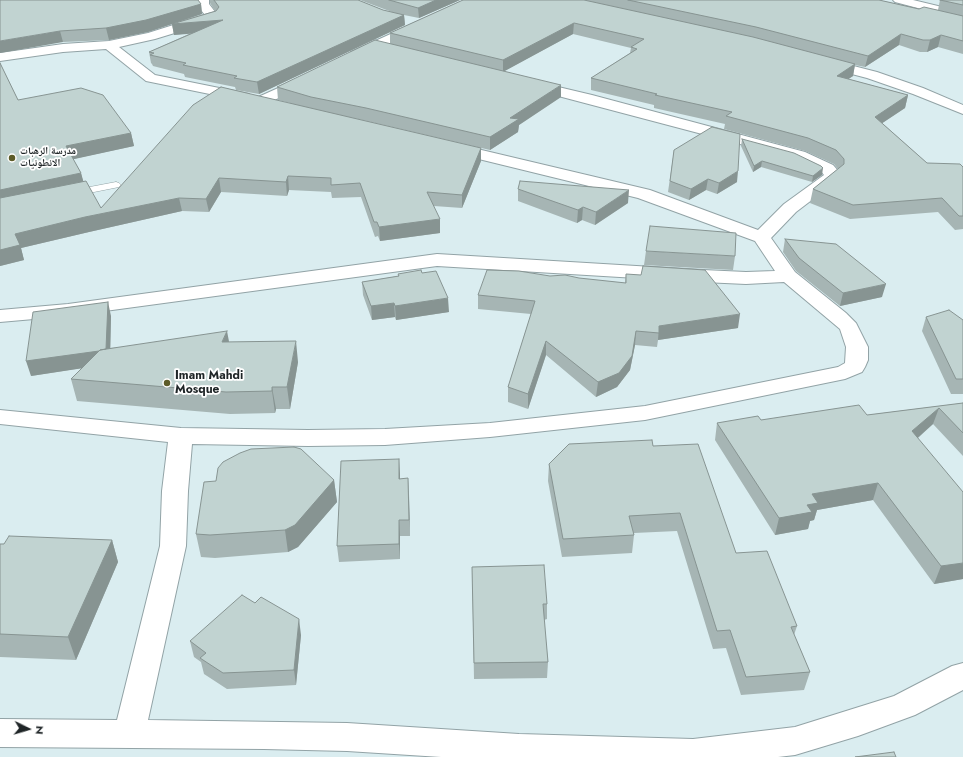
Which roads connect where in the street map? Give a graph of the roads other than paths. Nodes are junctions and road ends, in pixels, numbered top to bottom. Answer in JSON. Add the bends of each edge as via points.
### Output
{"nodes":[{"id":1,"x":203,"y":0,"type":"edge"},
{"id":2,"x":895,"y":2,"type":"edge"},
{"id":3,"x":963,"y":16,"type":"edge"},
{"id":4,"x":401,"y":19,"type":"edge"},
{"id":5,"x":963,"y":22,"type":"edge"},
{"id":6,"x":109,"y":45,"type":"junction"},
{"id":7,"x":374,"y":46,"type":"junction"},
{"id":8,"x":397,"y":52,"type":"edge"},
{"id":9,"x":0,"y":57,"type":"edge"},
{"id":10,"x":346,"y":60,"type":"edge"},
{"id":11,"x":815,"y":60,"type":"edge"},
{"id":12,"x":318,"y":74,"type":"edge"},
{"id":13,"x":519,"y":81,"type":"edge"},
{"id":14,"x":261,"y":101,"type":"junction"},
{"id":15,"x":282,"y":107,"type":"edge"},
{"id":16,"x":963,"y":110,"type":"edge"},
{"id":17,"x":436,"y":144,"type":"edge"},
{"id":18,"x":116,"y":184,"type":"dead end"},
{"id":19,"x":62,"y":196,"type":"edge"},
{"id":20,"x":761,"y":237,"type":"junction"},
{"id":21,"x":788,"y":276,"type":"junction"},
{"id":22,"x":0,"y":316,"type":"edge"},
{"id":23,"x":0,"y":417,"type":"edge"},
{"id":24,"x":181,"y":436,"type":"junction"},
{"id":25,"x":963,"y":675,"type":"edge"},
{"id":26,"x":0,"y":733,"type":"edge"},
{"id":27,"x":129,"y":734,"type":"junction"}],
"edges":[{"from":1,"to":6,"type":"street","via":[[203,5],[213,17],[151,36]]},
{"from":2,"to":3,"type":"street"},
{"from":2,"to":5,"type":"street"},
{"from":4,"to":7,"type":"street","via":[[424,22]]},
{"from":6,"to":9,"type":"street","via":[[63,48]]},
{"from":6,"to":14,"type":"street","via":[[151,78]]},
{"from":7,"to":8,"type":"street"},
{"from":7,"to":10,"type":"street"},
{"from":11,"to":16,"type":"street","via":[[872,75]]},
{"from":12,"to":14,"type":"street"},
{"from":13,"to":20,"type":"street","via":[[799,155],[832,173],[832,177],[790,208]]},
{"from":14,"to":15,"type":"street"},
{"from":17,"to":20,"type":"street","via":[[644,194]]},
{"from":18,"to":19,"type":"lane"},
{"from":20,"to":21,"type":"street"},
{"from":21,"to":22,"type":"street","via":[[746,278],[437,260],[68,310]]},
{"from":21,"to":24,"type":"street","via":[[849,327],[857,347],[854,367],[845,372],[645,413],[490,430],[385,437]]},
{"from":23,"to":24,"type":"street"},
{"from":24,"to":27,"type":"street","via":[[173,546]]},
{"from":25,"to":27,"type":"street","via":[[904,706],[802,739],[693,753],[519,748],[339,737]]},
{"from":26,"to":27,"type":"street"}]}
